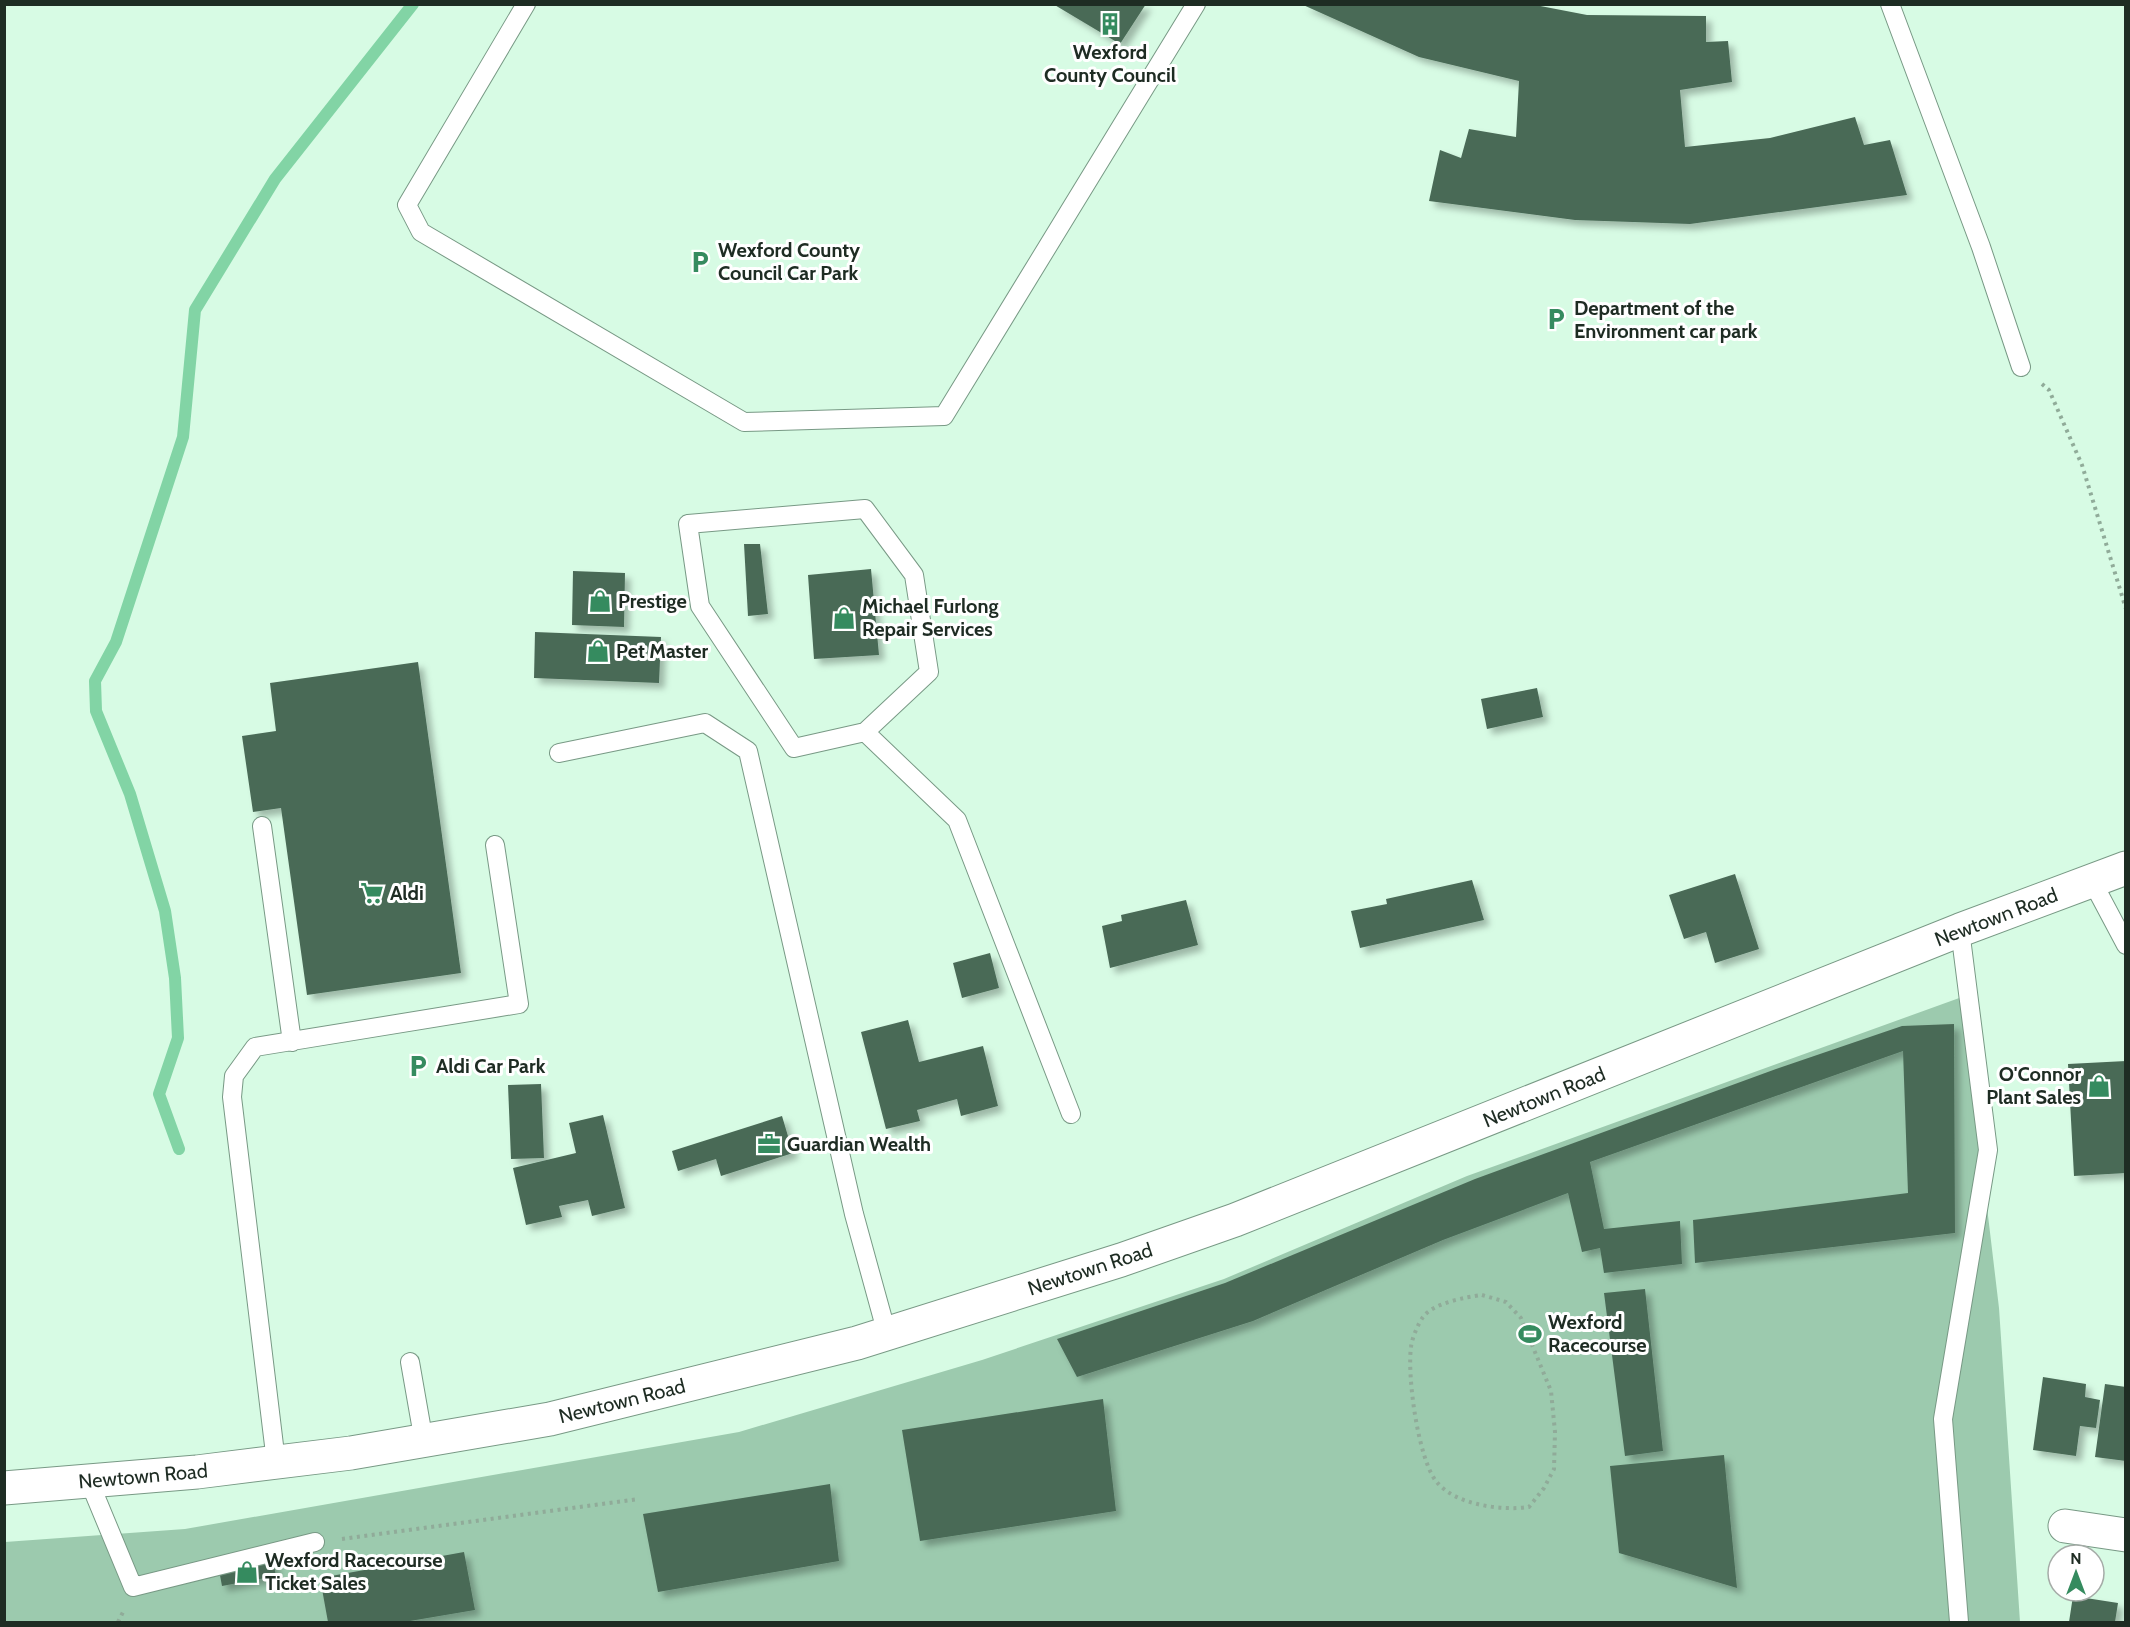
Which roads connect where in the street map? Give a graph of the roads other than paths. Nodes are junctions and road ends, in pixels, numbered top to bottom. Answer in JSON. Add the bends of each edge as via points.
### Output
{"nodes":[{"id":1,"x":526,"y":4,"type":"edge"},
{"id":2,"x":1196,"y":4,"type":"edge"},
{"id":3,"x":1890,"y":4,"type":"edge"},
{"id":4,"x":2021,"y":367,"type":"road end"},
{"id":5,"x":865,"y":732,"type":"junction"},
{"id":6,"x":559,"y":753,"type":"dead end"},
{"id":7,"x":262,"y":826,"type":"dead end"},
{"id":8,"x":495,"y":845,"type":"dead end"},
{"id":9,"x":2126,"y":868,"type":"edge"},
{"id":10,"x":2092,"y":881,"type":"junction"},
{"id":11,"x":1960,"y":930,"type":"junction"},
{"id":12,"x":2126,"y":945,"type":"edge"},
{"id":13,"x":292,"y":1042,"type":"junction"},
{"id":14,"x":1071,"y":1114,"type":"dead end"},
{"id":15,"x":887,"y":1334,"type":"junction"},
{"id":16,"x":410,"y":1362,"type":"dead end"},
{"id":17,"x":424,"y":1442,"type":"junction"},
{"id":18,"x":276,"y":1462,"type":"junction"},
{"id":19,"x":89,"y":1480,"type":"junction"},
{"id":20,"x":4,"y":1488,"type":"edge"},
{"id":21,"x":2065,"y":1526,"type":"dead end"},
{"id":22,"x":2126,"y":1535,"type":"edge"},
{"id":23,"x":315,"y":1542,"type":"road end"},
{"id":24,"x":1959,"y":1623,"type":"edge"}],
"edges":[{"from":1,"to":2,"type":"lane","via":[[407,205],[411,214],[421,232],[744,422],[944,416]]},
{"from":3,"to":4,"type":"lane","via":[[1981,247]]},
{"from":5,"to":5,"type":"lane","via":[[794,748],[700,606],[688,524],[865,510],[914,574],[930,672]]},
{"from":5,"to":14,"type":"lane","via":[[957,820]]},
{"from":6,"to":15,"type":"lane","via":[[705,723],[748,751],[854,1214]]},
{"from":7,"to":13,"type":"lane"},
{"from":8,"to":13,"type":"lane","via":[[519,1004]]},
{"from":9,"to":10,"type":"main road","name":"Newtown Road"},
{"from":10,"to":11,"type":"main road","name":"Newtown Road"},
{"from":10,"to":12,"type":"lane"},
{"from":11,"to":15,"type":"main road","name":"Newtown Road","via":[[1235,1220]]},
{"from":11,"to":24,"type":"lane","via":[[1988,1150],[1943,1419]]},
{"from":13,"to":18,"type":"lane","via":[[255,1047],[234,1076],[232,1097]]},
{"from":15,"to":17,"type":"main road","name":"Newtown Road","via":[[550,1419]]},
{"from":16,"to":17,"type":"lane"},
{"from":17,"to":18,"type":"main road","name":"Newtown Road"},
{"from":18,"to":19,"type":"main road","name":"Newtown Road"},
{"from":19,"to":20,"type":"main road","name":"Newtown Road"},
{"from":19,"to":23,"type":"lane","via":[[133,1587]]},
{"from":21,"to":22,"type":"main road"}]}
